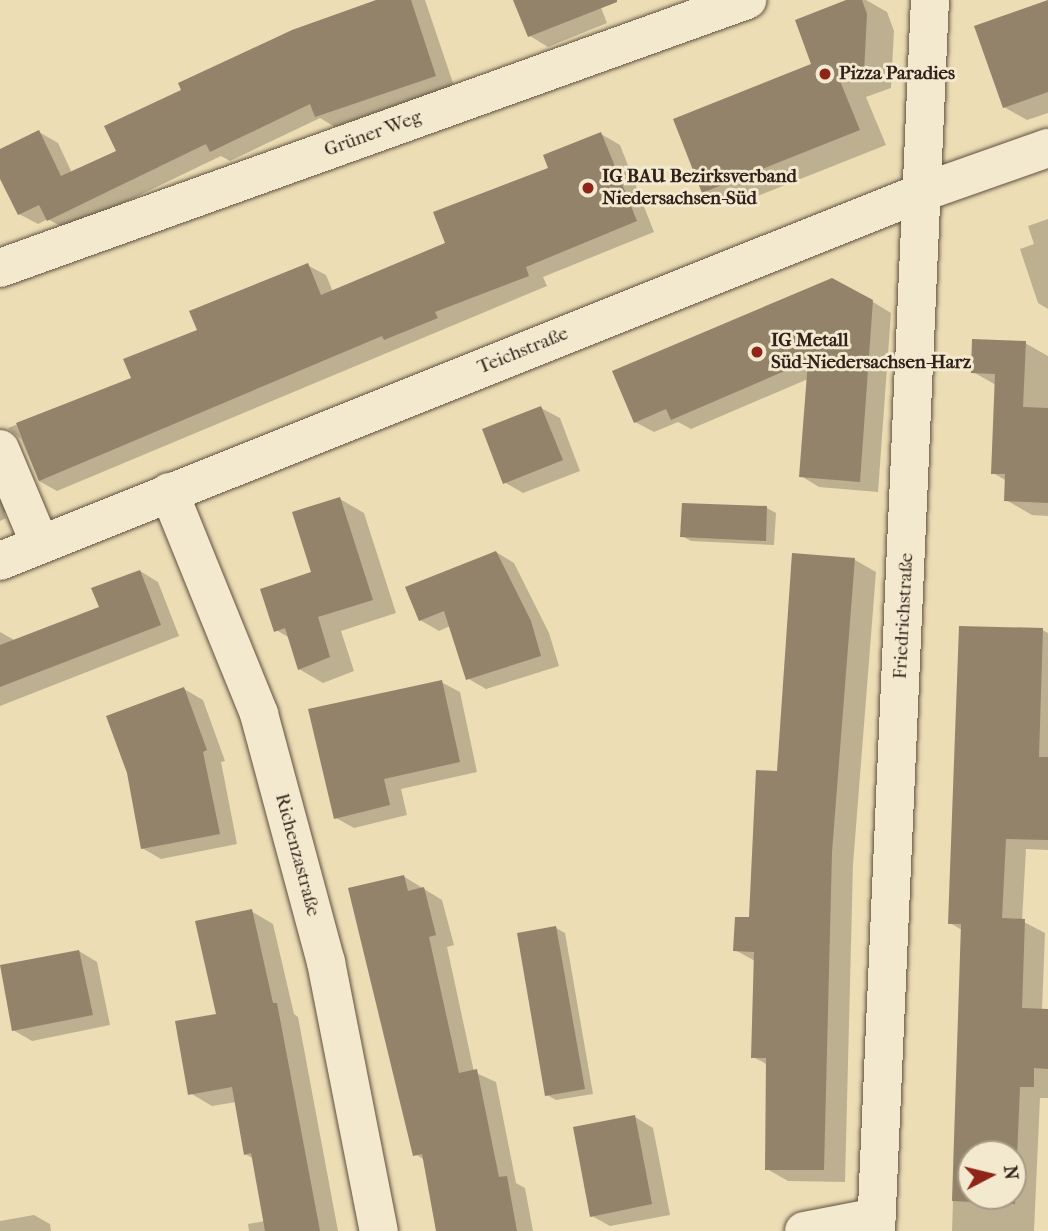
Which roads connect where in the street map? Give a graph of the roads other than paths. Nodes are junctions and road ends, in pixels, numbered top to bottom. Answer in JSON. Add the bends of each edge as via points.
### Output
{"nodes":[{"id":1,"x":747,"y":0,"type":"edge"},
{"id":2,"x":930,"y":0,"type":"edge"},
{"id":3,"x":1048,"y":149,"type":"edge"},
{"id":4,"x":923,"y":192,"type":"junction"},
{"id":5,"x":0,"y":268,"type":"edge"},
{"id":6,"x":0,"y":449,"type":"edge"},
{"id":7,"x":169,"y":492,"type":"junction"},
{"id":8,"x":40,"y":544,"type":"junction"},
{"id":9,"x":0,"y":561,"type":"edge"},
{"id":10,"x":877,"y":1224,"type":"edge"},
{"id":11,"x":379,"y":1231,"type":"edge"},
{"id":12,"x":804,"y":1231,"type":"edge"}],
"edges":[{"from":1,"to":5,"type":"street","name":"Grüner Weg"},
{"from":2,"to":4,"type":"street","name":"Friedrichstraße"},
{"from":3,"to":4,"type":"street","name":"Teichstraße"},
{"from":4,"to":7,"type":"street","name":"Teichstraße"},
{"from":4,"to":10,"type":"street","name":"Friedrichstraße"},
{"from":6,"to":8,"type":"street"},
{"from":7,"to":8,"type":"street","name":"Teichstraße"},
{"from":7,"to":11,"type":"street","name":"Richenzastraße","via":[[259,714],[326,962]]},
{"from":8,"to":9,"type":"street","name":"Teichstraße"},
{"from":10,"to":12,"type":"street"}]}
